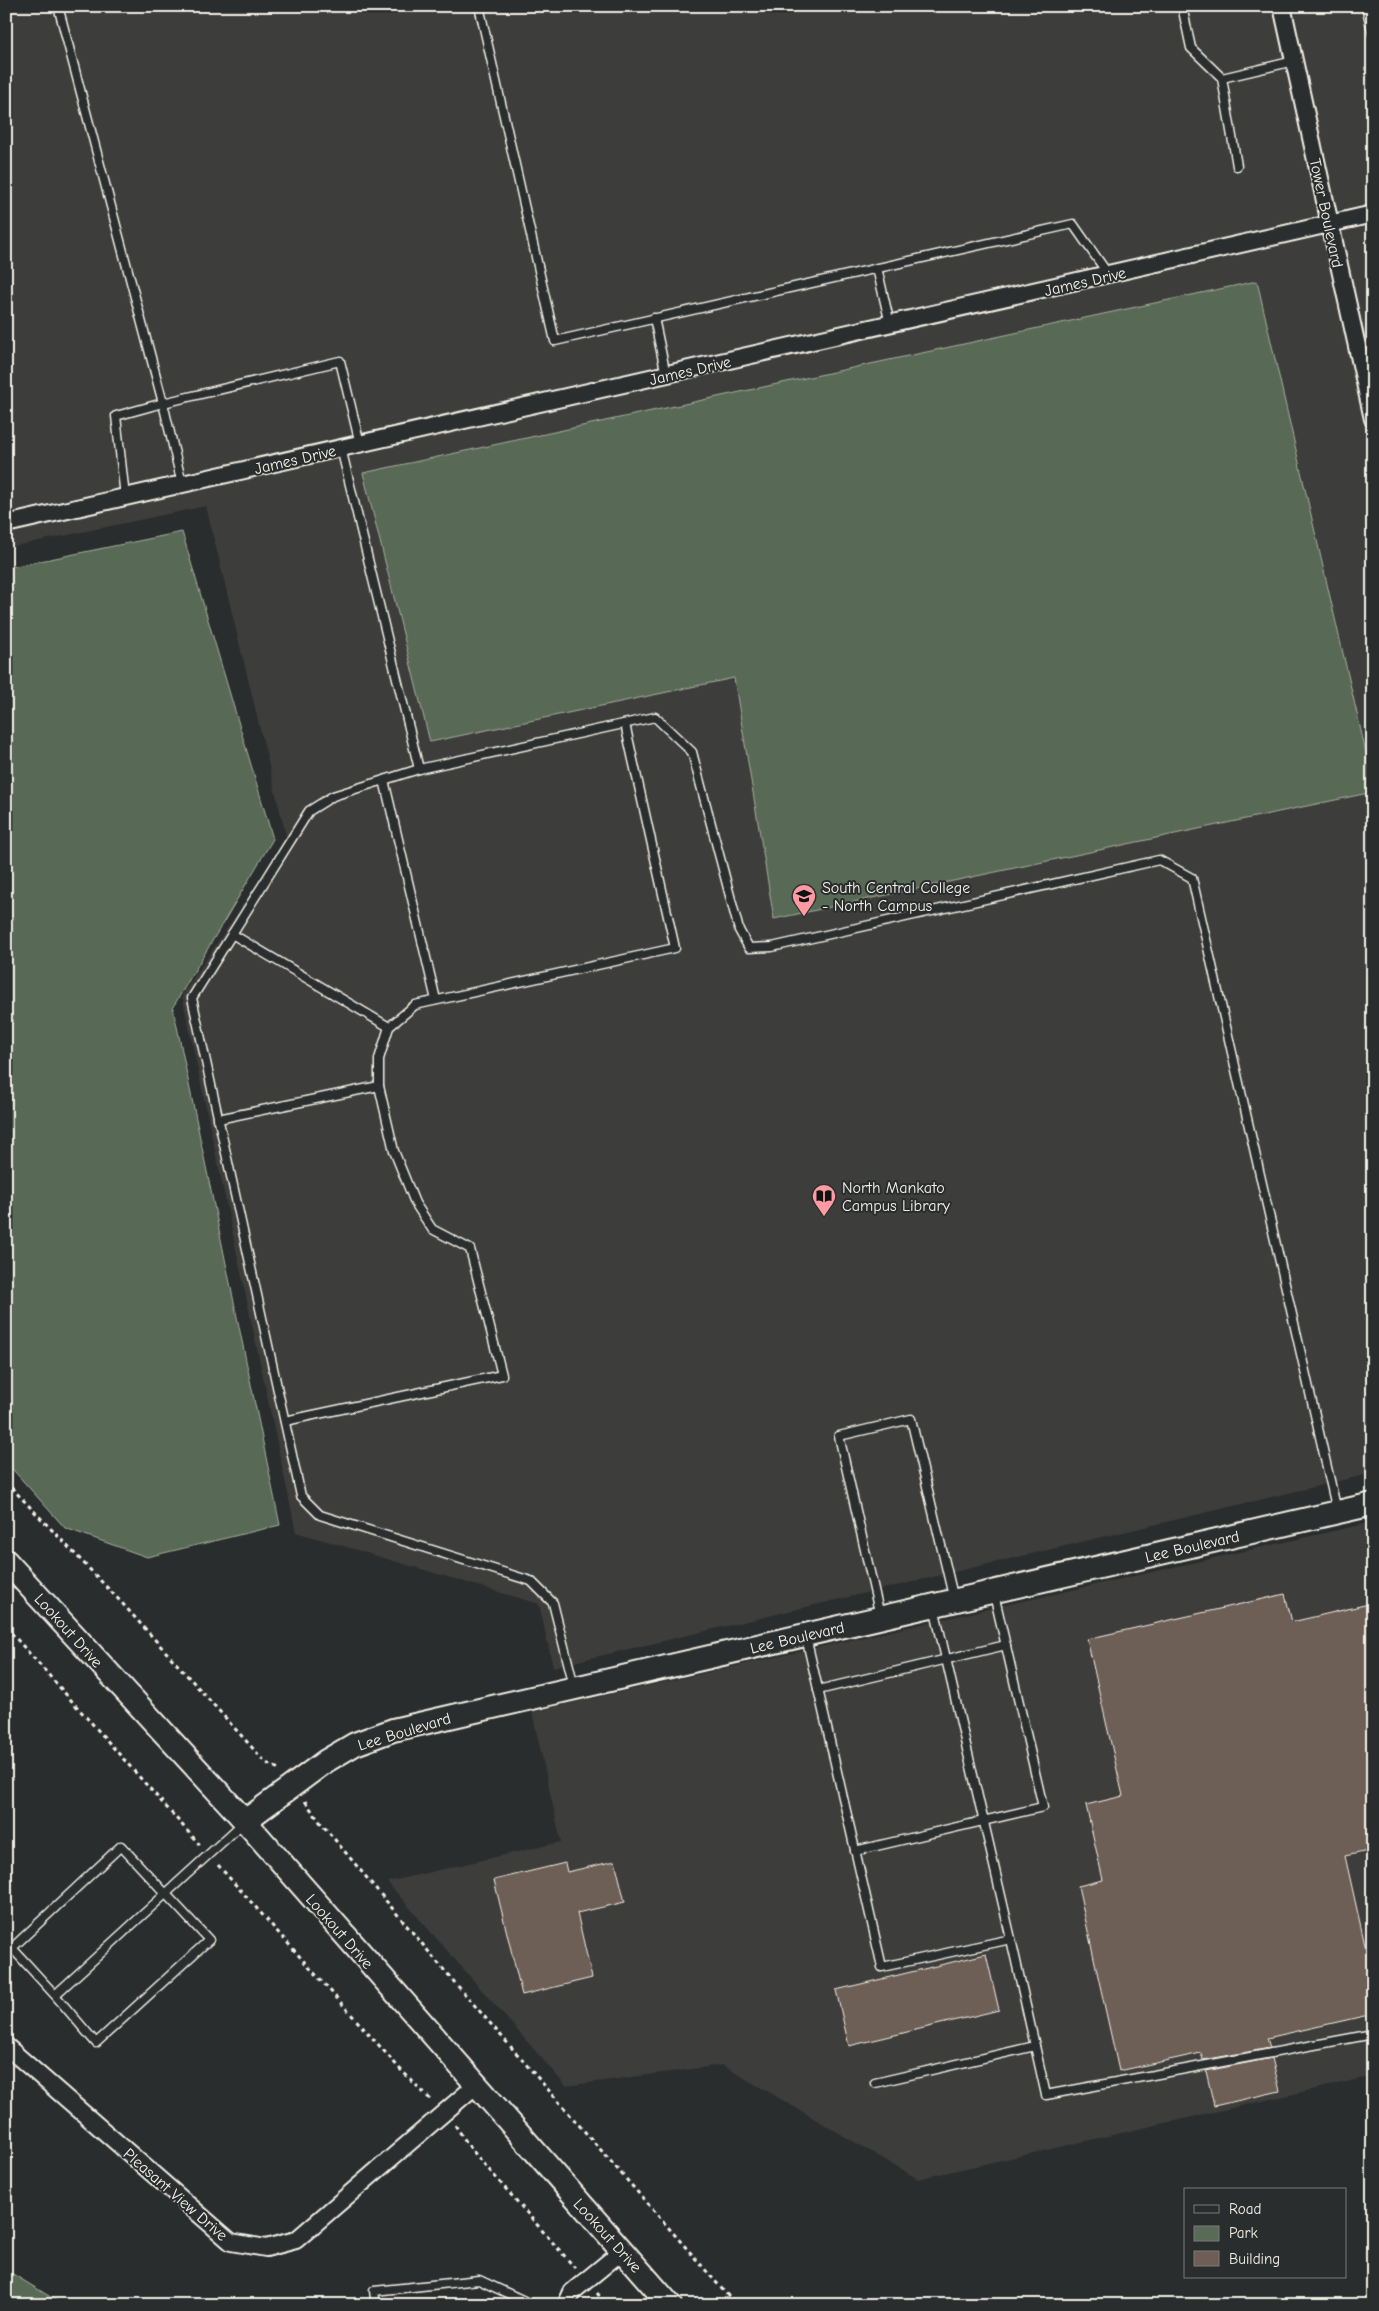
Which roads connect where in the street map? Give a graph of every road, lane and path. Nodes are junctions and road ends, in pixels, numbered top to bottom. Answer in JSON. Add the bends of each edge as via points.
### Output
{"nodes":[{"id":1,"x":58,"y":6,"type":"edge"},
{"id":2,"x":479,"y":6,"type":"edge"},
{"id":3,"x":1182,"y":6,"type":"edge"},
{"id":4,"x":1282,"y":6,"type":"edge"},
{"id":5,"x":1366,"y":6,"type":"edge"},
{"id":6,"x":1373,"y":34,"type":"edge"},
{"id":7,"x":1294,"y":61,"type":"junction"},
{"id":8,"x":1222,"y":78,"type":"junction"},
{"id":9,"x":1237,"y":166,"type":"dead end"},
{"id":10,"x":1373,"y":214,"type":"edge"},
{"id":11,"x":1328,"y":223,"type":"junction"},
{"id":12,"x":877,"y":268,"type":"junction"},
{"id":13,"x":1109,"y":275,"type":"junction"},
{"id":14,"x":654,"y":318,"type":"junction"},
{"id":15,"x":890,"y":325,"type":"junction"},
{"id":16,"x":666,"y":375,"type":"junction"},
{"id":17,"x":163,"y":403,"type":"junction"},
{"id":18,"x":1373,"y":419,"type":"edge"},
{"id":19,"x":360,"y":444,"type":"junction"},
{"id":20,"x":341,"y":448,"type":"junction"},
{"id":21,"x":182,"y":484,"type":"junction"},
{"id":22,"x":125,"y":497,"type":"junction"},
{"id":23,"x":6,"y":524,"type":"edge"},
{"id":24,"x":625,"y":724,"type":"junction"},
{"id":25,"x":419,"y":769,"type":"junction"},
{"id":26,"x":384,"y":780,"type":"junction"},
{"id":27,"x":232,"y":934,"type":"junction"},
{"id":28,"x":436,"y":1000,"type":"junction"},
{"id":29,"x":389,"y":1027,"type":"junction"},
{"id":30,"x":379,"y":1086,"type":"junction"},
{"id":31,"x":218,"y":1118,"type":"junction"},
{"id":32,"x":284,"y":1421,"type":"junction"},
{"id":33,"x":6,"y":1482,"type":"edge"},
{"id":34,"x":1373,"y":1504,"type":"edge"},
{"id":35,"x":1337,"y":1512,"type":"junction"},
{"id":36,"x":6,"y":1561,"type":"edge"},
{"id":37,"x":994,"y":1592,"type":"junction"},
{"id":38,"x":944,"y":1603,"type":"junction"},
{"id":39,"x":880,"y":1618,"type":"junction"},
{"id":40,"x":6,"y":1627,"type":"edge"},
{"id":41,"x":805,"y":1635,"type":"junction"},
{"id":42,"x":1006,"y":1646,"type":"junction"},
{"id":43,"x":946,"y":1659,"type":"junction"},
{"id":44,"x":574,"y":1688,"type":"junction"},
{"id":45,"x":818,"y":1690,"type":"junction"},
{"id":46,"x":293,"y":1784,"type":"junction"},
{"id":47,"x":245,"y":1821,"type":"junction"},
{"id":48,"x":984,"y":1821,"type":"junction"},
{"id":49,"x":855,"y":1851,"type":"junction"},
{"id":50,"x":209,"y":1855,"type":"junction"},
{"id":51,"x":164,"y":1894,"type":"junction"},
{"id":52,"x":1011,"y":1939,"type":"junction"},
{"id":53,"x":55,"y":1995,"type":"junction"},
{"id":54,"x":1373,"y":2034,"type":"edge"},
{"id":55,"x":6,"y":2046,"type":"edge"},
{"id":56,"x":1035,"y":2046,"type":"junction"},
{"id":57,"x":875,"y":2083,"type":"dead end"},
{"id":58,"x":475,"y":2086,"type":"junction"},
{"id":59,"x":444,"y":2113,"type":"junction"},
{"id":60,"x":622,"y":2251,"type":"junction"},
{"id":61,"x":586,"y":2280,"type":"junction"},
{"id":62,"x":376,"y":2305,"type":"edge"},
{"id":63,"x":534,"y":2305,"type":"edge"},
{"id":64,"x":566,"y":2305,"type":"edge"},
{"id":65,"x":607,"y":2305,"type":"edge"},
{"id":66,"x":670,"y":2305,"type":"edge"},
{"id":67,"x":736,"y":2305,"type":"edge"}],
"edges":[{"from":1,"to":17,"type":"lane"},
{"from":2,"to":14,"type":"lane","via":[[555,341]]},
{"from":3,"to":8,"type":"lane","via":[[1191,48]]},
{"from":4,"to":7,"type":"street","name":"Tower Boulevard"},
{"from":5,"to":6,"type":"lane"},
{"from":7,"to":8,"type":"lane"},
{"from":7,"to":11,"type":"street","name":"Tower Boulevard"},
{"from":8,"to":9,"type":"lane"},
{"from":10,"to":11,"type":"street","name":"James Drive"},
{"from":11,"to":13,"type":"street","name":"James Drive"},
{"from":11,"to":18,"type":"street","name":"Tower Boulevard"},
{"from":12,"to":13,"type":"lane","via":[[1073,224]]},
{"from":12,"to":14,"type":"lane"},
{"from":12,"to":15,"type":"lane"},
{"from":13,"to":15,"type":"street","name":"James Drive"},
{"from":14,"to":16,"type":"lane"},
{"from":15,"to":16,"type":"street","name":"James Drive"},
{"from":16,"to":19,"type":"street","name":"James Drive"},
{"from":17,"to":19,"type":"lane","via":[[340,360]]},
{"from":17,"to":21,"type":"lane"},
{"from":17,"to":22,"type":"lane","via":[[116,416]]},
{"from":19,"to":20,"type":"street","name":"James Drive"},
{"from":20,"to":21,"type":"street","name":"James Drive"},
{"from":20,"to":25,"type":"lane"},
{"from":21,"to":22,"type":"street","name":"James Drive"},
{"from":22,"to":23,"type":"street","name":"James Drive"},
{"from":24,"to":25,"type":"lane"},
{"from":24,"to":28,"type":"lane","via":[[675,948]]},
{"from":24,"to":35,"type":"lane","via":[[655,717],[692,752],[739,930],[749,948],[772,948],[1159,860],[1192,878]]},
{"from":25,"to":26,"type":"lane"},
{"from":26,"to":27,"type":"lane","via":[[332,796],[309,811]]},
{"from":26,"to":28,"type":"lane"},
{"from":27,"to":29,"type":"lane"},
{"from":27,"to":31,"type":"lane","via":[[192,998]]},
{"from":28,"to":29,"type":"lane","via":[[415,1005]]},
{"from":29,"to":30,"type":"lane","via":[[379,1059]]},
{"from":30,"to":31,"type":"lane"},
{"from":30,"to":32,"type":"lane","via":[[394,1151],[416,1203],[432,1229],[470,1249],[502,1375]]},
{"from":31,"to":32,"type":"lane"},
{"from":32,"to":44,"type":"lane","via":[[301,1496],[320,1515],[531,1581],[553,1603]]},
{"from":33,"to":46,"type":"path","via":[[121,1602],[266,1762],[278,1768]]},
{"from":34,"to":35,"type":"street","name":"Lee Boulevard"},
{"from":35,"to":37,"type":"street","name":"Lee Boulevard"},
{"from":36,"to":47,"type":"street","name":"Lookout Drive"},
{"from":37,"to":38,"type":"street","name":"Lee Boulevard"},
{"from":37,"to":42,"type":"lane"},
{"from":38,"to":39,"type":"street","name":"Lee Boulevard"},
{"from":38,"to":39,"type":"lane","via":[[912,1419],[839,1436]]},
{"from":38,"to":43,"type":"lane"},
{"from":39,"to":41,"type":"street","name":"Lee Boulevard"},
{"from":40,"to":50,"type":"path"},
{"from":41,"to":44,"type":"street","name":"Lee Boulevard"},
{"from":41,"to":45,"type":"lane"},
{"from":42,"to":43,"type":"lane"},
{"from":42,"to":48,"type":"lane","via":[[1044,1807]]},
{"from":43,"to":45,"type":"lane"},
{"from":43,"to":48,"type":"lane"},
{"from":44,"to":46,"type":"street","name":"Lee Boulevard","via":[[393,1730],[355,1744]]},
{"from":45,"to":49,"type":"lane"},
{"from":46,"to":47,"type":"street","name":"Lee Boulevard"},
{"from":46,"to":67,"type":"path","via":[[320,1822],[449,1976]]},
{"from":47,"to":50,"type":"lane"},
{"from":47,"to":58,"type":"street","name":"Lookout Drive"},
{"from":48,"to":49,"type":"lane"},
{"from":48,"to":52,"type":"lane"},
{"from":49,"to":52,"type":"lane","via":[[882,1967]]},
{"from":50,"to":51,"type":"lane"},
{"from":50,"to":59,"type":"path","via":[[400,2069]]},
{"from":51,"to":53,"type":"lane"},
{"from":51,"to":53,"type":"lane","via":[[121,1846],[12,1948]]},
{"from":51,"to":53,"type":"lane","via":[[209,1940],[96,2043]]},
{"from":52,"to":56,"type":"lane"},
{"from":54,"to":56,"type":"lane","via":[[1046,2096]]},
{"from":55,"to":59,"type":"street","name":"Pleasant View Drive","via":[[231,2242],[266,2248],[296,2240]]},
{"from":56,"to":57,"type":"lane"},
{"from":58,"to":59,"type":"street","name":"Pleasant View Drive"},
{"from":58,"to":60,"type":"street","name":"Lookout Drive"},
{"from":59,"to":61,"type":"path","via":[[459,2129],[470,2150]]},
{"from":60,"to":61,"type":"street"},
{"from":60,"to":66,"type":"street","name":"Lookout Drive"},
{"from":61,"to":64,"type":"street","via":[[572,2292]]},
{"from":61,"to":65,"type":"path"},
{"from":62,"to":63,"type":"lane","via":[[374,2291],[479,2280]]}]}
